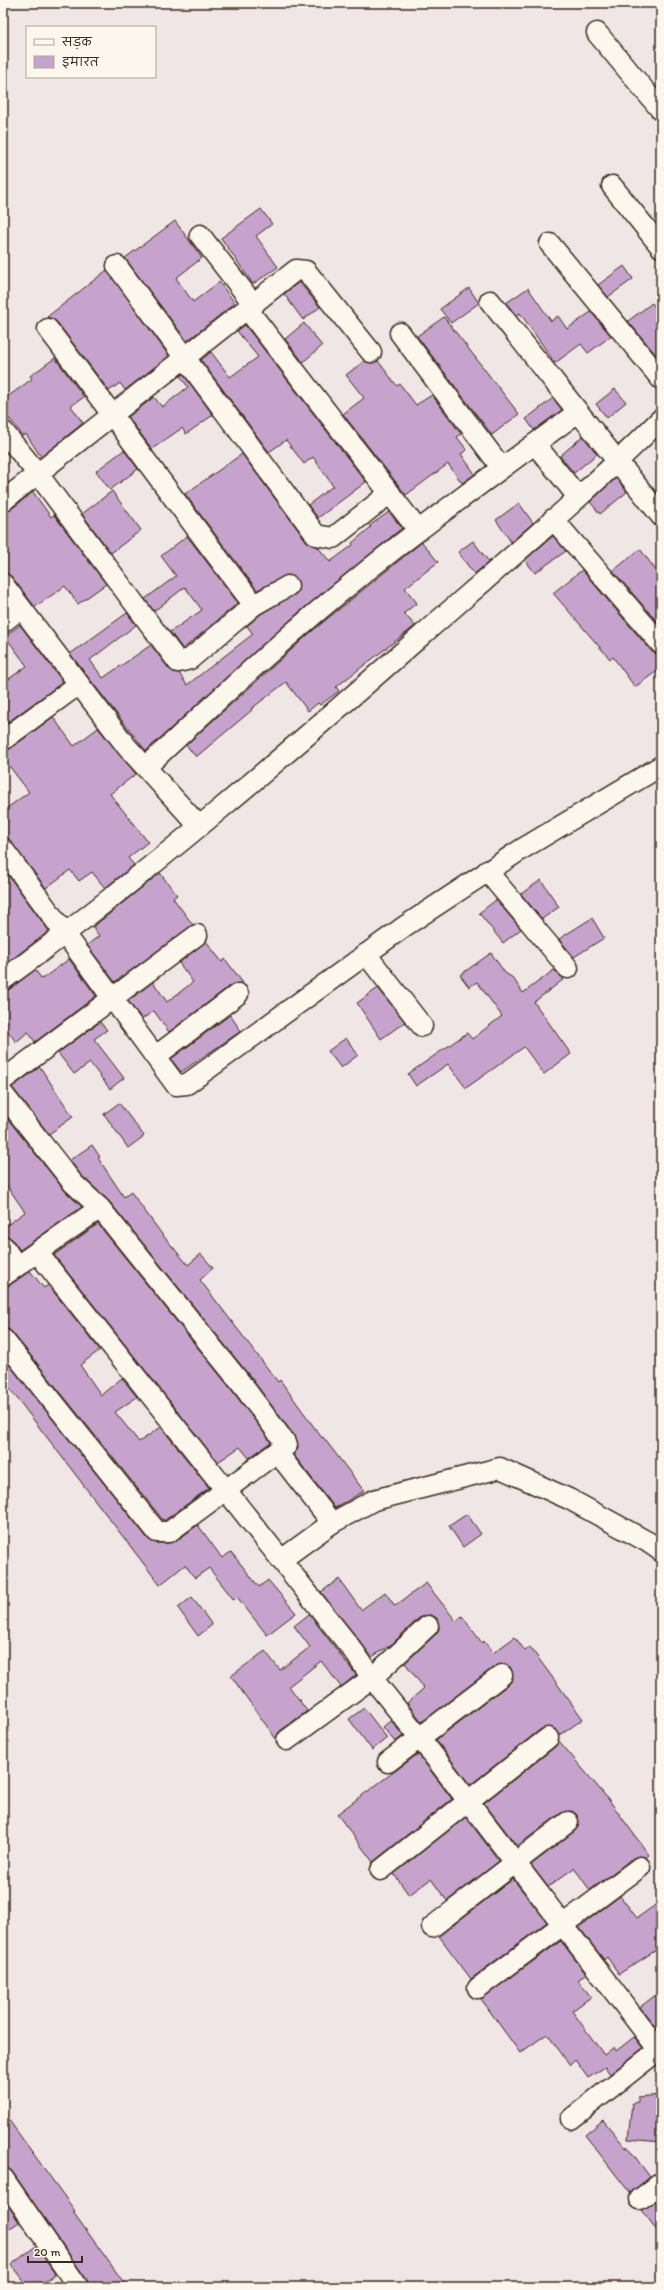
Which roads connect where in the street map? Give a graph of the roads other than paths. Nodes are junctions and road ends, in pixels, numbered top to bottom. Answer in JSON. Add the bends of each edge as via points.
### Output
{"nodes":[{"id":1,"x":597,"y":33,"type":"dead end"},
{"id":2,"x":661,"y":110,"type":"edge"},
{"id":3,"x":612,"y":186,"type":"dead end"},
{"id":4,"x":200,"y":235,"type":"dead end"},
{"id":5,"x":550,"y":244,"type":"dead end"},
{"id":6,"x":661,"y":246,"type":"edge"},
{"id":7,"x":117,"y":266,"type":"dead end"},
{"id":8,"x":490,"y":301,"type":"dead end"},
{"id":9,"x":251,"y":307,"type":"junction"},
{"id":10,"x":48,"y":329,"type":"dead end"},
{"id":11,"x":400,"y":333,"type":"dead end"},
{"id":12,"x":371,"y":352,"type":"dead end"},
{"id":13,"x":186,"y":358,"type":"junction"},
{"id":14,"x":661,"y":379,"type":"edge"},
{"id":15,"x":578,"y":412,"type":"junction"},
{"id":16,"x":114,"y":415,"type":"junction"},
{"id":17,"x":661,"y":419,"type":"edge"},
{"id":18,"x":3,"y":431,"type":"edge"},
{"id":19,"x":535,"y":444,"type":"junction"},
{"id":20,"x":618,"y":463,"type":"junction"},
{"id":21,"x":501,"y":467,"type":"junction"},
{"id":22,"x":38,"y":474,"type":"junction"},
{"id":23,"x":390,"y":493,"type":"junction"},
{"id":24,"x":578,"y":497,"type":"junction"},
{"id":25,"x":3,"y":502,"type":"edge"},
{"id":26,"x":661,"y":516,"type":"edge"},
{"id":27,"x":553,"y":519,"type":"junction"},
{"id":28,"x":418,"y":530,"type":"junction"},
{"id":29,"x":3,"y":584,"type":"edge"},
{"id":30,"x":288,"y":586,"type":"dead end"},
{"id":31,"x":254,"y":606,"type":"junction"},
{"id":32,"x":21,"y":608,"type":"junction"},
{"id":33,"x":3,"y":622,"type":"edge"},
{"id":34,"x":661,"y":644,"type":"edge"},
{"id":35,"x":79,"y":684,"type":"junction"},
{"id":36,"x":3,"y":740,"type":"edge"},
{"id":37,"x":661,"y":766,"type":"edge"},
{"id":38,"x":146,"y":767,"type":"junction"},
{"id":39,"x":200,"y":826,"type":"junction"},
{"id":40,"x":3,"y":850,"type":"edge"},
{"id":41,"x":487,"y":871,"type":"junction"},
{"id":42,"x":66,"y":934,"type":"junction"},
{"id":43,"x":197,"y":935,"type":"dead end"},
{"id":44,"x":366,"y":954,"type":"junction"},
{"id":45,"x":568,"y":968,"type":"dead end"},
{"id":46,"x":3,"y":980,"type":"edge"},
{"id":47,"x":238,"y":994,"type":"dead end"},
{"id":48,"x":112,"y":996,"type":"junction"},
{"id":49,"x":422,"y":1026,"type":"dead end"},
{"id":50,"x":156,"y":1056,"type":"junction"},
{"id":51,"x":3,"y":1080,"type":"edge"},
{"id":52,"x":3,"y":1094,"type":"edge"},
{"id":53,"x":100,"y":1208,"type":"junction"},
{"id":54,"x":3,"y":1246,"type":"edge"},
{"id":55,"x":38,"y":1252,"type":"junction"},
{"id":56,"x":10,"y":1271,"type":"edge"},
{"id":57,"x":3,"y":1339,"type":"edge"},
{"id":58,"x":277,"y":1452,"type":"junction"},
{"id":59,"x":225,"y":1492,"type":"junction"},
{"id":60,"x":332,"y":1523,"type":"junction"},
{"id":61,"x":661,"y":1551,"type":"edge"},
{"id":62,"x":281,"y":1560,"type":"junction"},
{"id":63,"x":428,"y":1626,"type":"dead end"},
{"id":64,"x":502,"y":1675,"type":"dead end"},
{"id":65,"x":372,"y":1678,"type":"junction"},
{"id":66,"x":420,"y":1738,"type":"junction"},
{"id":67,"x":548,"y":1738,"type":"dead end"},
{"id":68,"x":287,"y":1740,"type":"dead end"},
{"id":69,"x":388,"y":1762,"type":"dead end"},
{"id":70,"x":469,"y":1802,"type":"junction"},
{"id":71,"x":568,"y":1822,"type":"dead end"},
{"id":72,"x":516,"y":1864,"type":"junction"},
{"id":73,"x":640,"y":1867,"type":"dead end"},
{"id":74,"x":380,"y":1870,"type":"dead end"},
{"id":75,"x":564,"y":1926,"type":"junction"},
{"id":76,"x":432,"y":1927,"type":"dead end"},
{"id":77,"x":478,"y":1988,"type":"dead end"},
{"id":78,"x":660,"y":2050,"type":"edge"},
{"id":79,"x":571,"y":2119,"type":"dead end"},
{"id":80,"x":3,"y":2178,"type":"edge"},
{"id":81,"x":661,"y":2184,"type":"edge"},
{"id":82,"x":640,"y":2199,"type":"dead end"},
{"id":83,"x":78,"y":2287,"type":"edge"}],
"edges":[{"from":1,"to":2,"type":"street"},
{"from":3,"to":6,"type":"street"},
{"from":4,"to":9,"type":"street"},
{"from":5,"to":14,"type":"street"},
{"from":7,"to":13,"type":"street"},
{"from":8,"to":15,"type":"street"},
{"from":9,"to":12,"type":"street","via":[[296,270],[306,270]]},
{"from":9,"to":13,"type":"street"},
{"from":9,"to":23,"type":"street"},
{"from":10,"to":16,"type":"street"},
{"from":11,"to":21,"type":"street"},
{"from":13,"to":16,"type":"street"},
{"from":13,"to":23,"type":"street","via":[[316,535],[333,538]]},
{"from":15,"to":19,"type":"street"},
{"from":15,"to":20,"type":"street"},
{"from":16,"to":22,"type":"street"},
{"from":16,"to":31,"type":"street"},
{"from":17,"to":20,"type":"street"},
{"from":18,"to":22,"type":"street"},
{"from":19,"to":21,"type":"street"},
{"from":19,"to":24,"type":"street"},
{"from":20,"to":24,"type":"street"},
{"from":20,"to":26,"type":"street"},
{"from":21,"to":28,"type":"street"},
{"from":22,"to":25,"type":"street"},
{"from":22,"to":31,"type":"street","via":[[178,662],[190,659]]},
{"from":23,"to":28,"type":"street"},
{"from":24,"to":27,"type":"street"},
{"from":27,"to":34,"type":"street"},
{"from":27,"to":39,"type":"street","via":[[363,687]]},
{"from":28,"to":38,"type":"street","via":[[286,638]]},
{"from":29,"to":32,"type":"street"},
{"from":30,"to":31,"type":"street"},
{"from":32,"to":33,"type":"street"},
{"from":32,"to":35,"type":"street"},
{"from":35,"to":36,"type":"street"},
{"from":35,"to":38,"type":"street"},
{"from":37,"to":41,"type":"street"},
{"from":38,"to":39,"type":"street"},
{"from":39,"to":42,"type":"street"},
{"from":40,"to":42,"type":"street"},
{"from":41,"to":44,"type":"street"},
{"from":41,"to":45,"type":"street"},
{"from":42,"to":46,"type":"street"},
{"from":42,"to":48,"type":"street"},
{"from":43,"to":48,"type":"street"},
{"from":44,"to":49,"type":"street"},
{"from":44,"to":50,"type":"street","via":[[187,1084],[176,1085]]},
{"from":47,"to":50,"type":"street"},
{"from":48,"to":50,"type":"street"},
{"from":48,"to":51,"type":"street"},
{"from":52,"to":53,"type":"street","via":[[73,1183]]},
{"from":53,"to":55,"type":"street"},
{"from":53,"to":58,"type":"street","via":[[240,1382],[287,1445]]},
{"from":54,"to":56,"type":"street"},
{"from":55,"to":56,"type":"street"},
{"from":55,"to":59,"type":"street","via":[[220,1482]]},
{"from":57,"to":59,"type":"street","via":[[157,1532],[169,1532]]},
{"from":58,"to":59,"type":"street"},
{"from":58,"to":60,"type":"street"},
{"from":59,"to":62,"type":"street"},
{"from":60,"to":61,"type":"street","via":[[374,1500],[500,1468],[569,1499]]},
{"from":60,"to":62,"type":"street"},
{"from":62,"to":65,"type":"street"},
{"from":63,"to":65,"type":"street"},
{"from":64,"to":66,"type":"street"},
{"from":65,"to":66,"type":"street"},
{"from":65,"to":68,"type":"street"},
{"from":66,"to":69,"type":"street"},
{"from":66,"to":70,"type":"street"},
{"from":67,"to":70,"type":"street"},
{"from":70,"to":72,"type":"street"},
{"from":70,"to":74,"type":"street"},
{"from":71,"to":72,"type":"street"},
{"from":72,"to":75,"type":"street"},
{"from":72,"to":76,"type":"street"},
{"from":73,"to":75,"type":"street"},
{"from":75,"to":77,"type":"street"},
{"from":75,"to":78,"type":"street"},
{"from":78,"to":79,"type":"street"},
{"from":80,"to":83,"type":"street"},
{"from":81,"to":82,"type":"street"}]}
